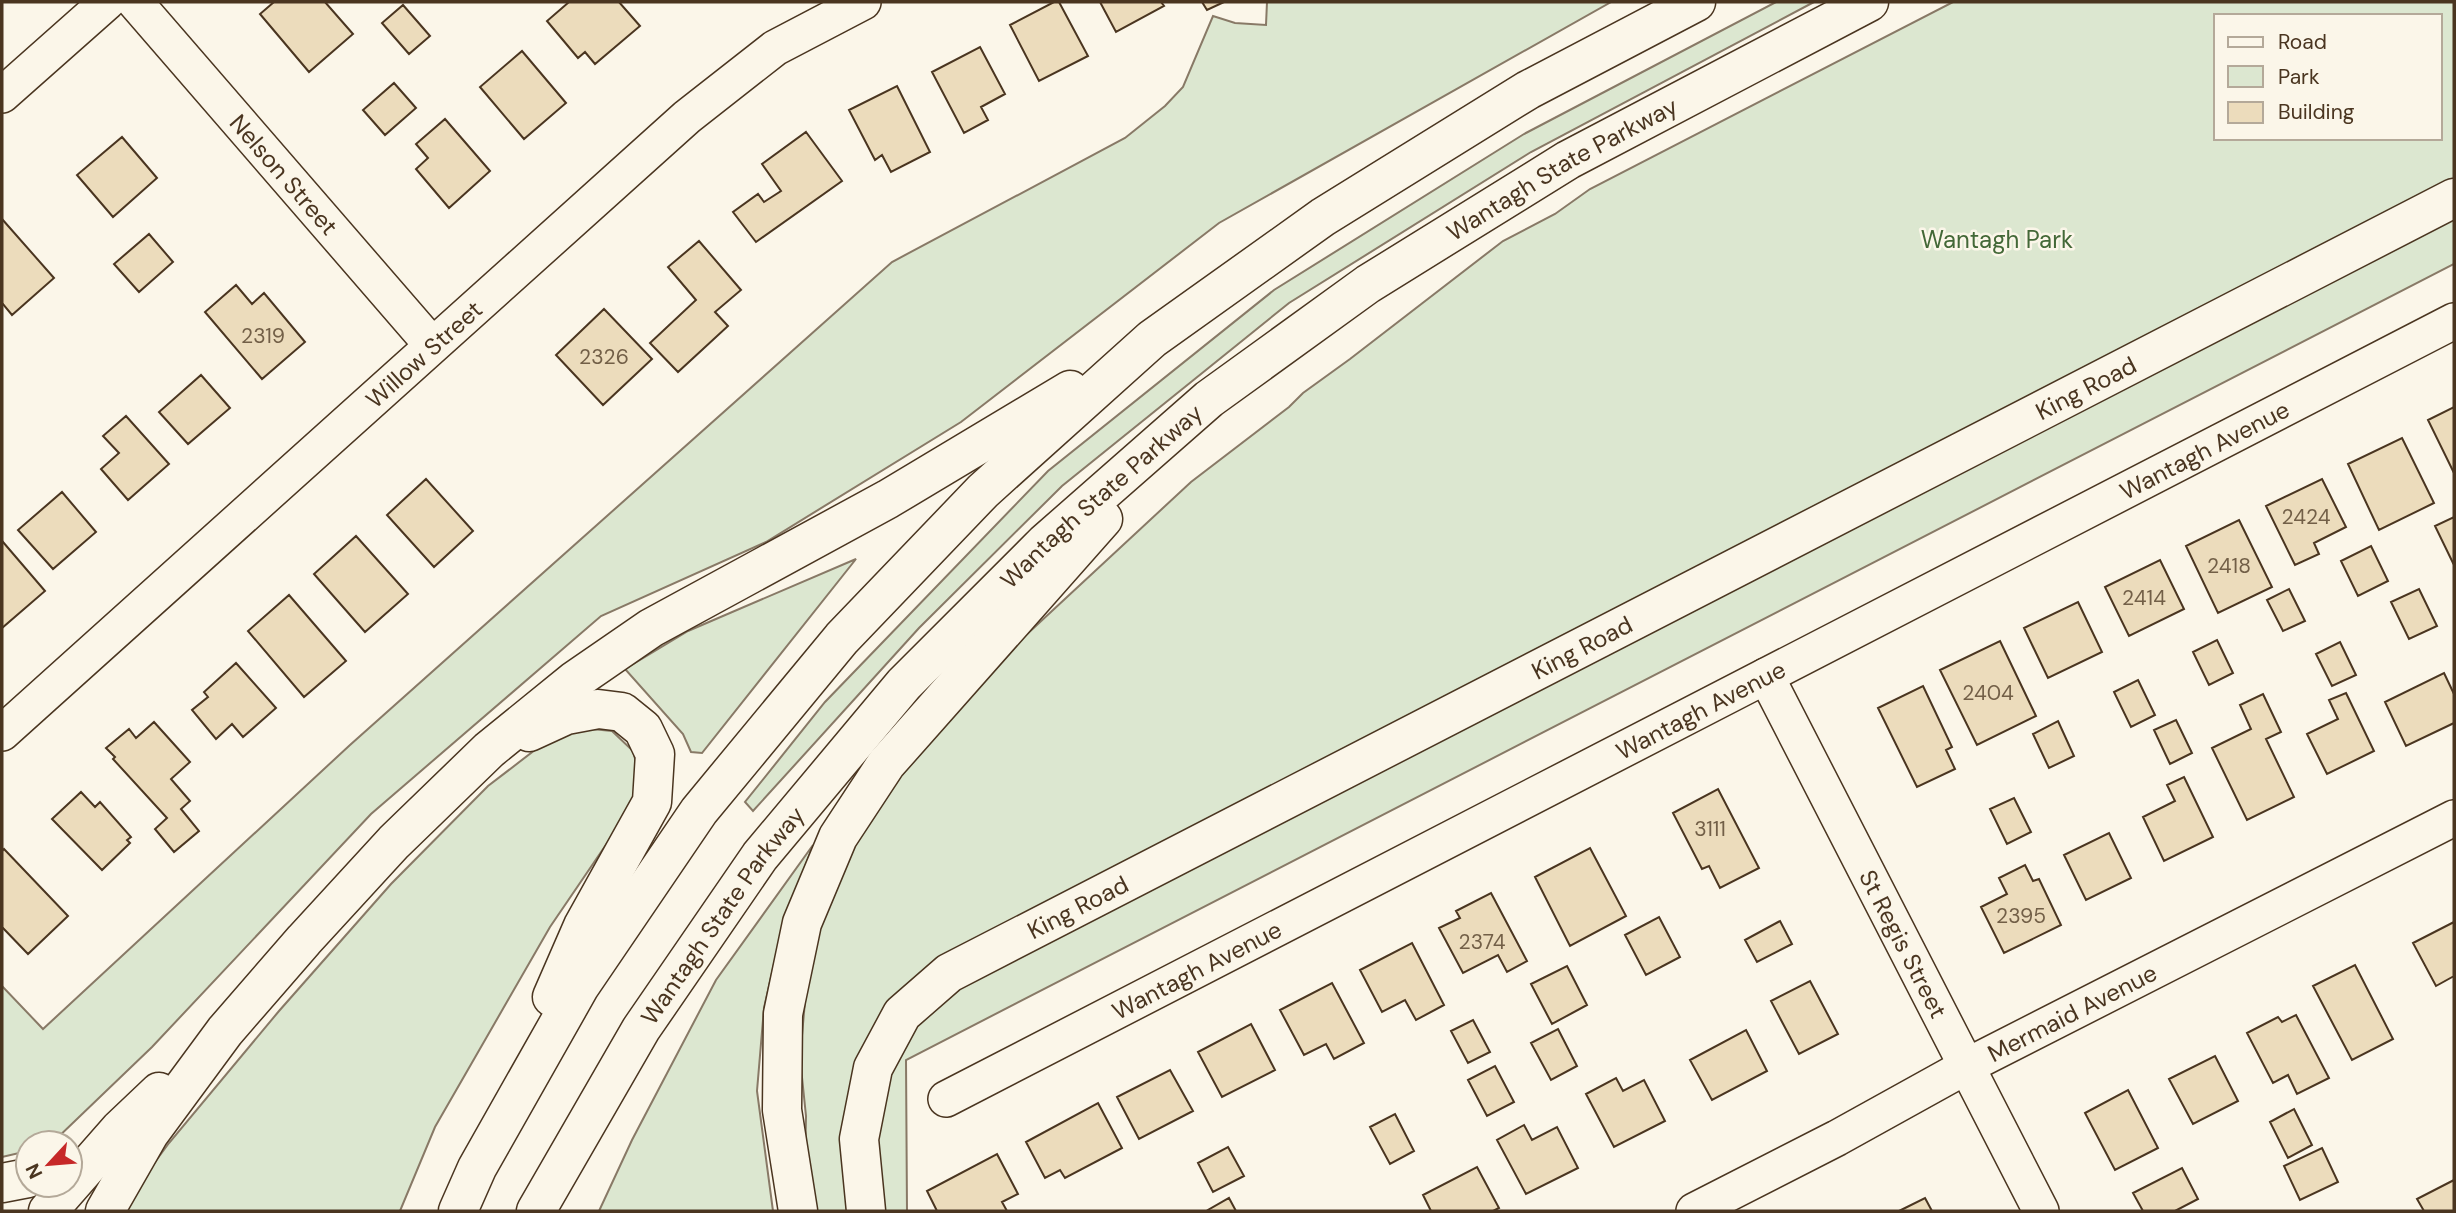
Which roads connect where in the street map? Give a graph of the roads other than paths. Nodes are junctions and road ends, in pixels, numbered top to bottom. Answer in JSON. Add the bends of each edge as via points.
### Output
{"nodes":[{"id":1,"x":107,"y":2,"type":"edge"},
{"id":2,"x":135,"y":2,"type":"edge"},
{"id":3,"x":863,"y":2,"type":"edge"},
{"id":4,"x":1696,"y":2,"type":"edge"},
{"id":5,"x":1869,"y":2,"type":"edge"},
{"id":6,"x":2,"y":95,"type":"edge"},
{"id":7,"x":2454,"y":198,"type":"edge"},
{"id":8,"x":2454,"y":321,"type":"edge"},
{"id":9,"x":1152,"y":340,"type":"junction"},
{"id":10,"x":432,"y":345,"type":"junction"},
{"id":11,"x":1209,"y":399,"type":"junction"},
{"id":12,"x":1766,"y":676,"type":"junction"},
{"id":13,"x":2,"y":733,"type":"edge"},
{"id":14,"x":489,"y":750,"type":"junction"},
{"id":15,"x":2454,"y":818,"type":"edge"},
{"id":16,"x":225,"y":1031,"type":"junction"},
{"id":17,"x":1967,"y":1066,"type":"junction"},
{"id":18,"x":946,"y":1099,"type":"dead end"},
{"id":19,"x":120,"y":1129,"type":"junction"},
{"id":20,"x":84,"y":1151,"type":"edge"},
{"id":21,"x":48,"y":1211,"type":"edge"},
{"id":22,"x":105,"y":1211,"type":"edge"},
{"id":23,"x":457,"y":1211,"type":"edge"},
{"id":24,"x":536,"y":1211,"type":"edge"},
{"id":25,"x":798,"y":1211,"type":"edge"},
{"id":26,"x":866,"y":1211,"type":"edge"},
{"id":27,"x":1693,"y":1211,"type":"edge"},
{"id":28,"x":2041,"y":1211,"type":"edge"}],
"edges":[{"from":1,"to":6,"type":"street"},
{"from":2,"to":10,"type":"street","name":"Nelson Street"},
{"from":3,"to":10,"type":"street","name":"Willow Street","via":[[775,48],[687,117]]},
{"from":4,"to":9,"type":"main road","via":[[1482,118],[1323,217]]},
{"from":5,"to":11,"type":"main road","name":"Wantagh State Parkway","via":[[1568,160],[1368,284]]},
{"from":7,"to":26,"type":"main road","name":"King Road","via":[[949,973],[902,1014],[873,1068],[859,1139]]},
{"from":8,"to":12,"type":"street","name":"Wantagh Avenue"},
{"from":9,"to":14,"type":"main road","via":[[888,499],[651,628],[574,681]]},
{"from":9,"to":23,"type":"main road","via":[[974,501],[842,638],[699,811],[580,986]]},
{"from":10,"to":13,"type":"street","name":"Willow Street"},
{"from":11,"to":24,"type":"main road","name":"Wantagh State Parkway","via":[[1045,543],[904,684],[768,846],[641,1029]]},
{"from":11,"to":25,"type":"main road","via":[[886,764],[838,837],[802,923],[783,1014],[782,1110]]},
{"from":12,"to":17,"type":"street","name":"St Regis Street"},
{"from":12,"to":18,"type":"street","name":"Wantagh Avenue"},
{"from":14,"to":16,"type":"main road","via":[[394,842]]},
{"from":14,"to":23,"type":"main road","via":[[566,715],[598,709],[622,712],[643,729],[655,754],[652,802],[583,926]]},
{"from":15,"to":17,"type":"street","name":"Mermaid Avenue"},
{"from":16,"to":19,"type":"main road"},
{"from":16,"to":22,"type":"main road","via":[[149,1133]]},
{"from":17,"to":27,"type":"street","name":"Mermaid Avenue"},
{"from":17,"to":28,"type":"street","name":"St Regis Street"},
{"from":19,"to":20,"type":"main road"},
{"from":19,"to":21,"type":"main road"}]}
